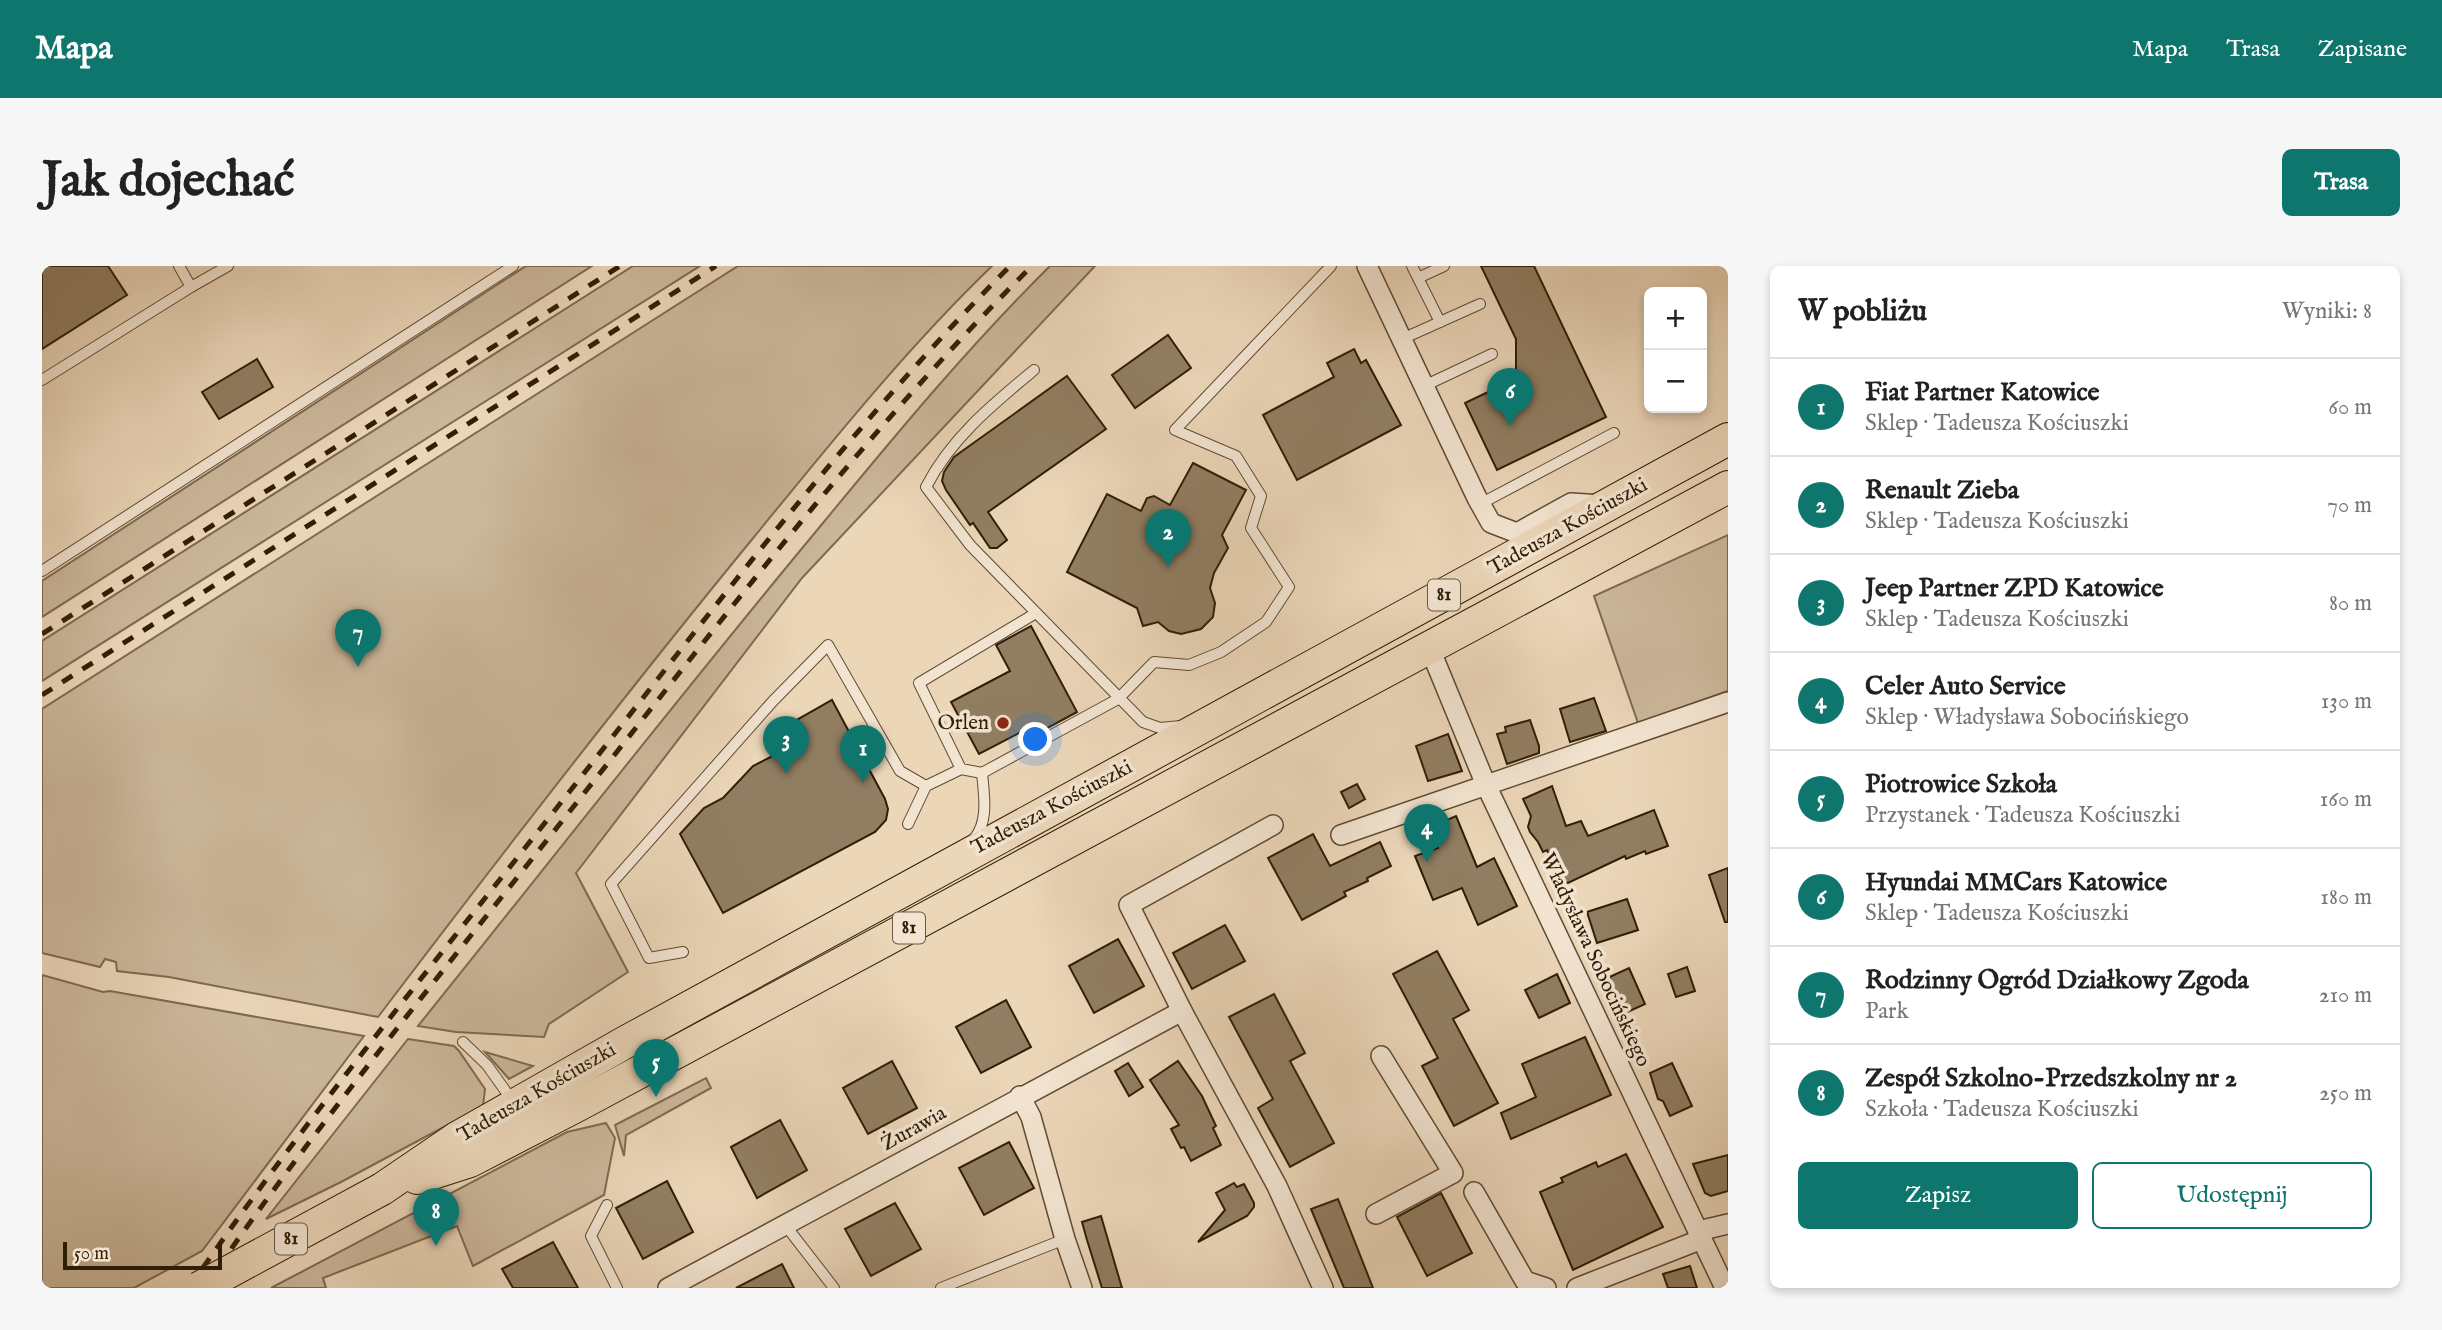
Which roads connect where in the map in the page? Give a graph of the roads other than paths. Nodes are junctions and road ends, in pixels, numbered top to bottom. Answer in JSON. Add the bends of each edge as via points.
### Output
{"nodes":[{"id":1,"x":178,"y":266,"type":"edge"},
{"id":2,"x":228,"y":266,"type":"edge"},
{"id":3,"x":513,"y":266,"type":"edge"},
{"id":4,"x":1331,"y":266,"type":"edge"},
{"id":5,"x":1367,"y":266,"type":"edge"},
{"id":6,"x":1412,"y":266,"type":"edge"},
{"id":7,"x":1444,"y":266,"type":"edge"},
{"id":8,"x":1418,"y":278,"type":"junction"},
{"id":9,"x":191,"y":287,"type":"junction"},
{"id":10,"x":1480,"y":304,"type":"dead end"},
{"id":11,"x":1440,"y":323,"type":"junction"},
{"id":12,"x":1402,"y":340,"type":"junction"},
{"id":13,"x":1492,"y":354,"type":"dead end"},
{"id":14,"x":1034,"y":370,"type":"dead end"},
{"id":15,"x":42,"y":380,"type":"edge"},
{"id":16,"x":1424,"y":386,"type":"junction"},
{"id":17,"x":1614,"y":433,"type":"dead end"},
{"id":18,"x":1728,"y":439,"type":"edge"},
{"id":19,"x":1728,"y":487,"type":"edge"},
{"id":20,"x":1480,"y":504,"type":"junction"},
{"id":21,"x":1607,"y":505,"type":"junction"},
{"id":22,"x":42,"y":571,"type":"edge"},
{"id":23,"x":1035,"y":613,"type":"junction"},
{"id":24,"x":1430,"y":649,"type":"junction"},
{"id":25,"x":1282,"y":685,"type":"junction"},
{"id":26,"x":1118,"y":699,"type":"junction"},
{"id":27,"x":1728,"y":702,"type":"edge"},
{"id":28,"x":961,"y":769,"type":"junction"},
{"id":29,"x":982,"y":773,"type":"junction"},
{"id":30,"x":1486,"y":785,"type":"junction"},
{"id":31,"x":926,"y":786,"type":"junction"},
{"id":32,"x":908,"y":824,"type":"dead end"},
{"id":33,"x":1273,"y":825,"type":"dead end"},
{"id":34,"x":1340,"y":835,"type":"dead end"},
{"id":35,"x":905,"y":887,"type":"junction"},
{"id":36,"x":683,"y":952,"type":"dead end"},
{"id":37,"x":1182,"y":1011,"type":"junction"},
{"id":38,"x":463,"y":1042,"type":"dead end"},
{"id":39,"x":1381,"y":1056,"type":"dead end"},
{"id":40,"x":1020,"y":1096,"type":"junction"},
{"id":41,"x":515,"y":1105,"type":"junction"},
{"id":42,"x":382,"y":1189,"type":"junction"},
{"id":43,"x":1474,"y":1192,"type":"dead end"},
{"id":44,"x":607,"y":1205,"type":"dead end"},
{"id":45,"x":1376,"y":1214,"type":"dead end"},
{"id":46,"x":1728,"y":1224,"type":"edge"},
{"id":47,"x":786,"y":1226,"type":"junction"},
{"id":48,"x":1700,"y":1235,"type":"junction"},
{"id":49,"x":1065,"y":1239,"type":"junction"},
{"id":50,"x":199,"y":1288,"type":"edge"},
{"id":51,"x":617,"y":1288,"type":"edge"},
{"id":52,"x":668,"y":1288,"type":"edge"},
{"id":53,"x":834,"y":1288,"type":"edge"},
{"id":54,"x":941,"y":1288,"type":"edge"},
{"id":55,"x":1082,"y":1288,"type":"edge"},
{"id":56,"x":1323,"y":1288,"type":"edge"},
{"id":57,"x":1546,"y":1288,"type":"edge"},
{"id":58,"x":1577,"y":1288,"type":"edge"},
{"id":59,"x":1724,"y":1288,"type":"edge"}],
"edges":[{"from":1,"to":9,"type":"lane"},
{"from":2,"to":9,"type":"lane"},
{"from":3,"to":22,"type":"lane"},
{"from":4,"to":26,"type":"lane","via":[[1175,430],[1236,456],[1261,496],[1251,528],[1289,587],[1266,622],[1221,652],[1189,665],[1154,662]]},
{"from":5,"to":12,"type":"street"},
{"from":6,"to":8,"type":"lane"},
{"from":7,"to":8,"type":"lane"},
{"from":8,"to":11,"type":"lane"},
{"from":9,"to":15,"type":"lane"},
{"from":10,"to":11,"type":"lane"},
{"from":11,"to":12,"type":"lane"},
{"from":12,"to":16,"type":"street"},
{"from":13,"to":16,"type":"lane"},
{"from":14,"to":23,"type":"lane","via":[[963,434],[926,487],[970,545]]},
{"from":16,"to":20,"type":"street"},
{"from":17,"to":20,"type":"lane"},
{"from":18,"to":21,"type":"main road","name":"Tadeusza Kościuszki","number":"81"},
{"from":19,"to":24,"type":"main road","name":"Tadeusza Kościuszki","number":"81"},
{"from":20,"to":21,"type":"street","via":[[1491,523],[1517,533],[1571,503]]},
{"from":21,"to":25,"type":"main road","name":"Tadeusza Kościuszki","number":"81"},
{"from":23,"to":26,"type":"lane"},
{"from":23,"to":28,"type":"lane","via":[[919,683]]},
{"from":24,"to":30,"type":"street","name":"Władysława Sobocińskiego"},
{"from":24,"to":42,"type":"main road","name":"Tadeusza Kościuszki","number":"81","via":[[507,1142],[470,1161]]},
{"from":25,"to":26,"type":"lane","via":[[1227,703],[1184,725],[1160,729],[1143,722]]},
{"from":25,"to":35,"type":"main road","name":"Tadeusza Kościuszki","number":"81"},
{"from":26,"to":29,"type":"lane"},
{"from":27,"to":30,"type":"street"},
{"from":28,"to":29,"type":"lane"},
{"from":28,"to":31,"type":"lane"},
{"from":29,"to":35,"type":"lane","via":[[982,829],[972,842]]},
{"from":30,"to":34,"type":"street"},
{"from":30,"to":48,"type":"street","name":"Władysława Sobocińskiego"},
{"from":31,"to":32,"type":"lane"},
{"from":31,"to":36,"type":"lane","via":[[900,771],[828,645],[611,884],[649,958]]},
{"from":33,"to":37,"type":"street","via":[[1129,905]]},
{"from":35,"to":41,"type":"main road","name":"Tadeusza Kościuszki","number":"81"},
{"from":37,"to":40,"type":"street","name":"Żurawia"},
{"from":37,"to":56,"type":"street","via":[[1276,1186]]},
{"from":38,"to":41,"type":"lane","via":[[487,1065]]},
{"from":39,"to":45,"type":"street","via":[[1453,1173]]},
{"from":40,"to":47,"type":"street","name":"Żurawia"},
{"from":40,"to":49,"type":"street","via":[[1031,1117]]},
{"from":41,"to":42,"type":"main road","name":"Tadeusza Kościuszki","number":"81"},
{"from":42,"to":50,"type":"main road","name":"Tadeusza Kościuszki","number":"81","bridge":true},
{"from":43,"to":57,"type":"street","via":[[1525,1281]]},
{"from":44,"to":51,"type":"lane","via":[[592,1236]]},
{"from":46,"to":48,"type":"street"},
{"from":47,"to":52,"type":"street","name":"Żurawia"},
{"from":47,"to":53,"type":"lane"},
{"from":48,"to":58,"type":"street"},
{"from":48,"to":59,"type":"street","name":"Władysława Sobocińskiego"},
{"from":49,"to":54,"type":"lane"},
{"from":49,"to":55,"type":"street"}]}
